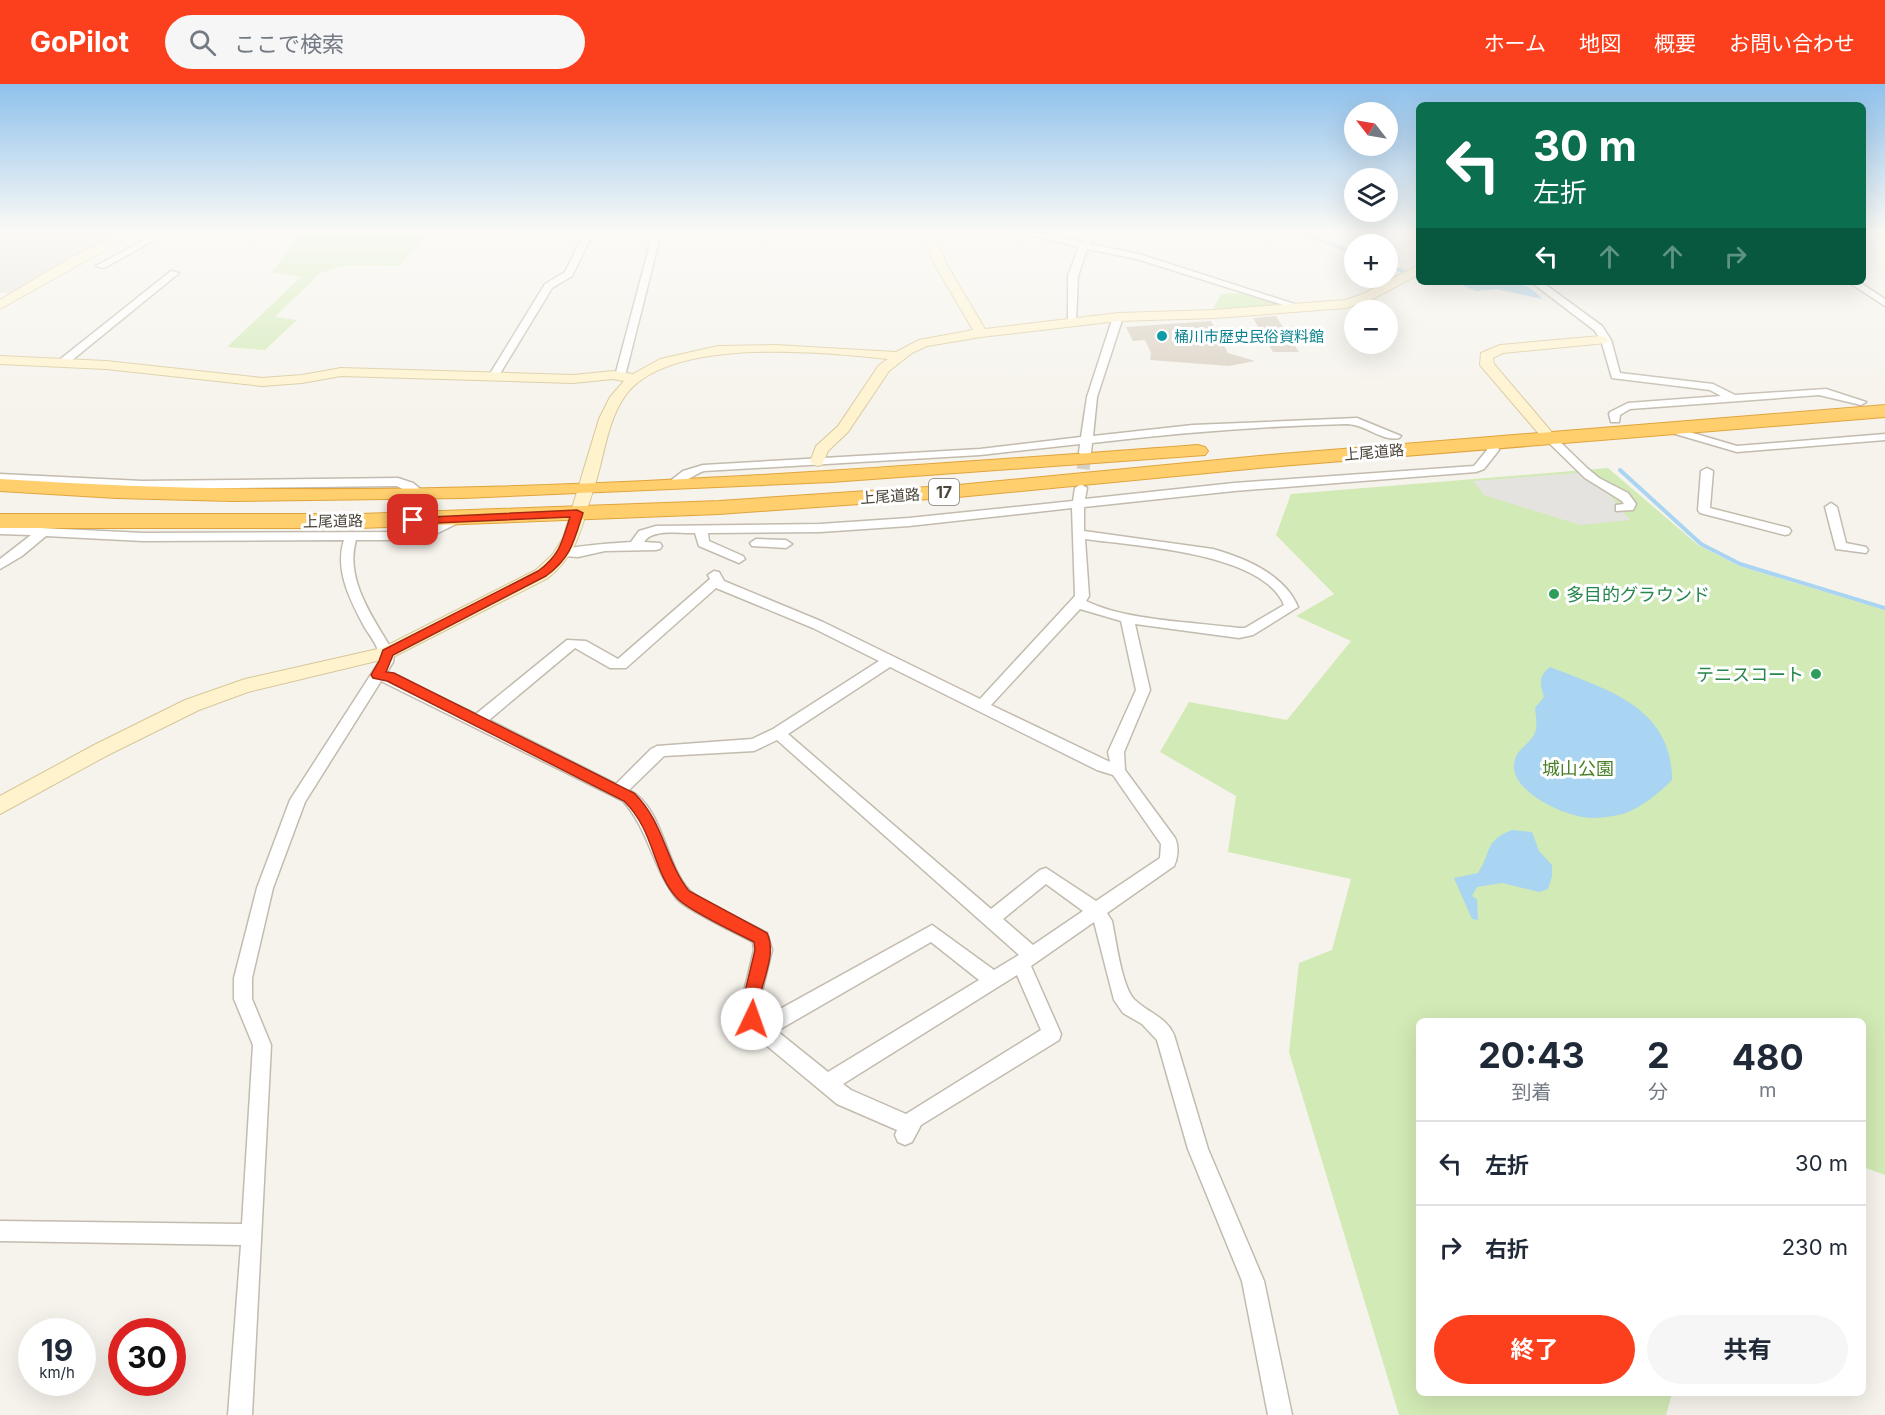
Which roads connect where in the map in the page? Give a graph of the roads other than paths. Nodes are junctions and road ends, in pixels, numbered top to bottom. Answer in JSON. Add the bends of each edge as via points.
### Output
{"nodes":[{"id":1,"x":17,"y":295,"type":"edge"},
{"id":2,"x":146,"y":295,"type":"edge"},
{"id":3,"x":542,"y":295,"type":"edge"},
{"id":4,"x":644,"y":295,"type":"edge"},
{"id":5,"x":959,"y":295,"type":"edge"},
{"id":6,"x":1071,"y":295,"type":"edge"},
{"id":7,"x":1261,"y":295,"type":"edge"},
{"id":8,"x":1368,"y":295,"type":"edge"},
{"id":9,"x":1554,"y":295,"type":"edge"},
{"id":10,"x":0,"y":305,"type":"edge"},
{"id":11,"x":1302,"y":308,"type":"junction"},
{"id":12,"x":1118,"y":317,"type":"junction"},
{"id":13,"x":1071,"y":322,"type":"junction"},
{"id":14,"x":981,"y":333,"type":"junction"},
{"id":15,"x":1601,"y":340,"type":"dead end"},
{"id":16,"x":898,"y":356,"type":"junction"},
{"id":17,"x":0,"y":360,"type":"edge"},
{"id":18,"x":62,"y":363,"type":"junction"},
{"id":19,"x":493,"y":377,"type":"junction"},
{"id":20,"x":627,"y":377,"type":"junction"},
{"id":21,"x":1817,"y":382,"type":"dead end"},
{"id":22,"x":1826,"y":392,"type":"junction"},
{"id":23,"x":1734,"y":399,"type":"junction"},
{"id":24,"x":1885,"y":401,"type":"edge"},
{"id":25,"x":1861,"y":402,"type":"junction"},
{"id":26,"x":1885,"y":411,"type":"edge"},
{"id":27,"x":1615,"y":420,"type":"junction"},
{"id":28,"x":1669,"y":429,"type":"junction"},
{"id":29,"x":1544,"y":432,"type":"junction"},
{"id":30,"x":1395,"y":436,"type":"junction"},
{"id":31,"x":1885,"y":437,"type":"edge"},
{"id":32,"x":1491,"y":442,"type":"junction"},
{"id":33,"x":1085,"y":447,"type":"junction"},
{"id":34,"x":817,"y":462,"type":"junction"},
{"id":35,"x":1707,"y":471,"type":"dead end"},
{"id":36,"x":0,"y":478,"type":"edge"},
{"id":37,"x":0,"y":485,"type":"edge"},
{"id":38,"x":671,"y":485,"type":"junction"},
{"id":39,"x":586,"y":488,"type":"junction"},
{"id":40,"x":1081,"y":488,"type":"tunnel mouth"},
{"id":41,"x":419,"y":493,"type":"junction"},
{"id":42,"x":350,"y":495,"type":"junction"},
{"id":43,"x":0,"y":500,"type":"edge"},
{"id":44,"x":1079,"y":505,"type":"junction"},
{"id":45,"x":0,"y":507,"type":"edge"},
{"id":46,"x":1831,"y":507,"type":"dead end"},
{"id":47,"x":1620,"y":508,"type":"dead end"},
{"id":48,"x":577,"y":513,"type":"junction"},
{"id":49,"x":456,"y":519,"type":"junction"},
{"id":50,"x":0,"y":521,"type":"edge"},
{"id":51,"x":284,"y":522,"type":"junction"},
{"id":52,"x":0,"y":530,"type":"edge"},
{"id":53,"x":702,"y":531,"type":"junction"},
{"id":54,"x":1785,"y":531,"type":"dead end"},
{"id":55,"x":43,"y":532,"type":"junction"},
{"id":56,"x":1078,"y":534,"type":"junction"},
{"id":57,"x":351,"y":537,"type":"junction"},
{"id":58,"x":756,"y":543,"type":"dead end"},
{"id":59,"x":786,"y":544,"type":"dead end"},
{"id":60,"x":635,"y":546,"type":"junction"},
{"id":61,"x":656,"y":546,"type":"dead end"},
{"id":62,"x":1862,"y":550,"type":"dead end"},
{"id":63,"x":564,"y":552,"type":"junction"},
{"id":64,"x":739,"y":559,"type":"dead end"},
{"id":65,"x":0,"y":565,"type":"edge"},
{"id":66,"x":1079,"y":603,"type":"junction"},
{"id":67,"x":1127,"y":617,"type":"junction"},
{"id":68,"x":387,"y":653,"type":"junction"},
{"id":69,"x":890,"y":661,"type":"junction"},
{"id":70,"x":377,"y":675,"type":"junction"},
{"id":71,"x":982,"y":706,"type":"junction"},
{"id":72,"x":478,"y":721,"type":"junction"},
{"id":73,"x":778,"y":733,"type":"junction"},
{"id":74,"x":1118,"y":771,"type":"junction"},
{"id":75,"x":618,"y":792,"type":"junction"},
{"id":76,"x":0,"y":806,"type":"edge"},
{"id":77,"x":1095,"y":910,"type":"junction"},
{"id":78,"x":991,"y":919,"type":"junction"},
{"id":79,"x":1027,"y":959,"type":"junction"},
{"id":80,"x":990,"y":982,"type":"junction"},
{"id":81,"x":763,"y":1031,"type":"junction"},
{"id":82,"x":827,"y":1084,"type":"junction"},
{"id":83,"x":0,"y":1231,"type":"edge"},
{"id":84,"x":252,"y":1235,"type":"junction"},
{"id":85,"x":240,"y":1415,"type":"edge"},
{"id":86,"x":1280,"y":1415,"type":"edge"}],
"edges":[{"from":1,"to":10,"type":"street"},
{"from":2,"to":18,"type":"street"},
{"from":3,"to":19,"type":"street"},
{"from":4,"to":20,"type":"street"},
{"from":5,"to":14,"type":"street"},
{"from":6,"to":13,"type":"street"},
{"from":7,"to":11,"type":"street"},
{"from":8,"to":11,"type":"street","via":[[1346,304]]},
{"from":9,"to":23,"type":"street","via":[[1598,328],[1606,340],[1616,376],[1713,387]]},
{"from":11,"to":12,"type":"street"},
{"from":12,"to":13,"type":"street"},
{"from":12,"to":33,"type":"street","via":[[1092,398]]},
{"from":13,"to":14,"type":"street"},
{"from":14,"to":16,"type":"street","via":[[924,343]]},
{"from":15,"to":29,"type":"street","via":[[1500,349],[1486,356],[1487,365]]},
{"from":16,"to":20,"type":"street","via":[[733,348],[688,355]]},
{"from":16,"to":34,"type":"street","via":[[884,368],[843,429],[821,449]]},
{"from":17,"to":18,"type":"street"},
{"from":18,"to":19,"type":"street","via":[[262,382],[341,372]]},
{"from":19,"to":20,"type":"street"},
{"from":20,"to":39,"type":"street","via":[[611,405]]},
{"from":21,"to":22,"type":"street"},
{"from":22,"to":23,"type":"street"},
{"from":22,"to":25,"type":"street"},
{"from":23,"to":27,"type":"street","via":[[1628,406],[1614,414]]},
{"from":24,"to":25,"type":"highway","name":"上尾道路","number":"17"},
{"from":25,"to":27,"type":"highway","name":"上尾道路","number":"17"},
{"from":26,"to":28,"type":"highway","name":"上尾道路","number":"17"},
{"from":27,"to":29,"type":"highway","name":"上尾道路","number":"17"},
{"from":28,"to":29,"type":"highway","name":"上尾道路","number":"17"},
{"from":28,"to":31,"type":"street","via":[[1737,449]]},
{"from":29,"to":30,"type":"highway","name":"上尾道路","number":"17"},
{"from":29,"to":32,"type":"highway","name":"上尾道路","number":"17"},
{"from":29,"to":47,"type":"street","via":[[1578,468],[1625,495],[1629,507]]},
{"from":30,"to":33,"type":"street","via":[[1357,421],[1336,420],[1202,428]]},
{"from":30,"to":38,"type":"highway","name":"上尾道路","number":"17"},
{"from":32,"to":44,"type":"street","via":[[1493,450],[1476,469],[1234,487]]},
{"from":32,"to":48,"type":"highway","name":"上尾道路","number":"17","via":[[959,491]]},
{"from":33,"to":34,"type":"street"},
{"from":34,"to":38,"type":"street","via":[[703,468],[687,473]]},
{"from":35,"to":54,"type":"street","via":[[1704,510]]},
{"from":36,"to":41,"type":"street","via":[[142,485],[398,482]]},
{"from":37,"to":42,"type":"highway","name":"上尾道路","number":"17","via":[[116,492]]},
{"from":38,"to":39,"type":"highway","name":"上尾道路","number":"17"},
{"from":39,"to":41,"type":"highway","name":"上尾道路","number":"17"},
{"from":39,"to":48,"type":"street"},
{"from":40,"to":44,"type":"street"},
{"from":41,"to":42,"type":"highway","name":"上尾道路","number":"17"},
{"from":42,"to":43,"type":"highway","via":[[215,500]]},
{"from":44,"to":53,"type":"street","via":[[909,522]]},
{"from":44,"to":56,"type":"street"},
{"from":45,"to":51,"type":"highway"},
{"from":46,"to":62,"type":"street","via":[[1840,546]]},
{"from":48,"to":49,"type":"highway","name":"上尾道路","number":"17"},
{"from":48,"to":63,"type":"street"},
{"from":49,"to":51,"type":"highway","name":"上尾道路","number":"17"},
{"from":49,"to":57,"type":"street","via":[[419,536]]},
{"from":50,"to":51,"type":"highway","name":"上尾道路","number":"17"},
{"from":52,"to":55,"type":"street"},
{"from":53,"to":60,"type":"street","via":[[647,531]]},
{"from":53,"to":64,"type":"street","via":[[703,543]]},
{"from":55,"to":57,"type":"street","via":[[143,537]]},
{"from":55,"to":65,"type":"street"},
{"from":56,"to":66,"type":"street","via":[[1082,596]]},
{"from":56,"to":67,"type":"street","via":[[1220,555],[1272,582],[1290,599],[1291,606],[1248,632],[1239,633]]},
{"from":57,"to":68,"type":"street","via":[[345,553],[350,577],[361,607]]},
{"from":58,"to":59,"type":"street"},
{"from":60,"to":61,"type":"street"},
{"from":60,"to":63,"type":"street"},
{"from":63,"to":68,"type":"street","via":[[542,574]]},
{"from":66,"to":67,"type":"street","via":[[1085,608]]},
{"from":66,"to":71,"type":"street"},
{"from":67,"to":74,"type":"street","via":[[1143,690],[1116,752]]},
{"from":68,"to":70,"type":"street"},
{"from":68,"to":76,"type":"street","via":[[245,686],[192,705]]},
{"from":69,"to":71,"type":"street"},
{"from":69,"to":72,"type":"street","via":[[715,578],[621,664],[572,643]]},
{"from":69,"to":73,"type":"street"},
{"from":70,"to":72,"type":"street","via":[[389,677]]},
{"from":70,"to":84,"type":"street","via":[[298,801],[265,888],[243,978],[243,999],[262,1045]]},
{"from":71,"to":74,"type":"street"},
{"from":72,"to":75,"type":"street"},
{"from":73,"to":75,"type":"street","via":[[745,747],[662,750]]},
{"from":73,"to":78,"type":"street"},
{"from":74,"to":77,"type":"street","via":[[1169,843],[1168,861]]},
{"from":75,"to":81,"type":"street","via":[[629,797],[646,816],[675,885],[684,896],[761,938],[763,950],[750,1004],[754,1024]]},
{"from":77,"to":78,"type":"street","via":[[1046,875]]},
{"from":77,"to":79,"type":"street"},
{"from":77,"to":86,"type":"street","via":[[1103,921],[1120,994],[1129,1007],[1165,1035],[1198,1149],[1253,1281]]},
{"from":78,"to":79,"type":"street"},
{"from":79,"to":80,"type":"street"},
{"from":79,"to":82,"type":"street","via":[[1052,1034],[914,1118],[907,1130],[844,1098]]},
{"from":80,"to":81,"type":"street","via":[[988,976],[932,933]]},
{"from":80,"to":82,"type":"street"},
{"from":81,"to":82,"type":"street"},
{"from":83,"to":84,"type":"street"},
{"from":84,"to":85,"type":"street"}]}
